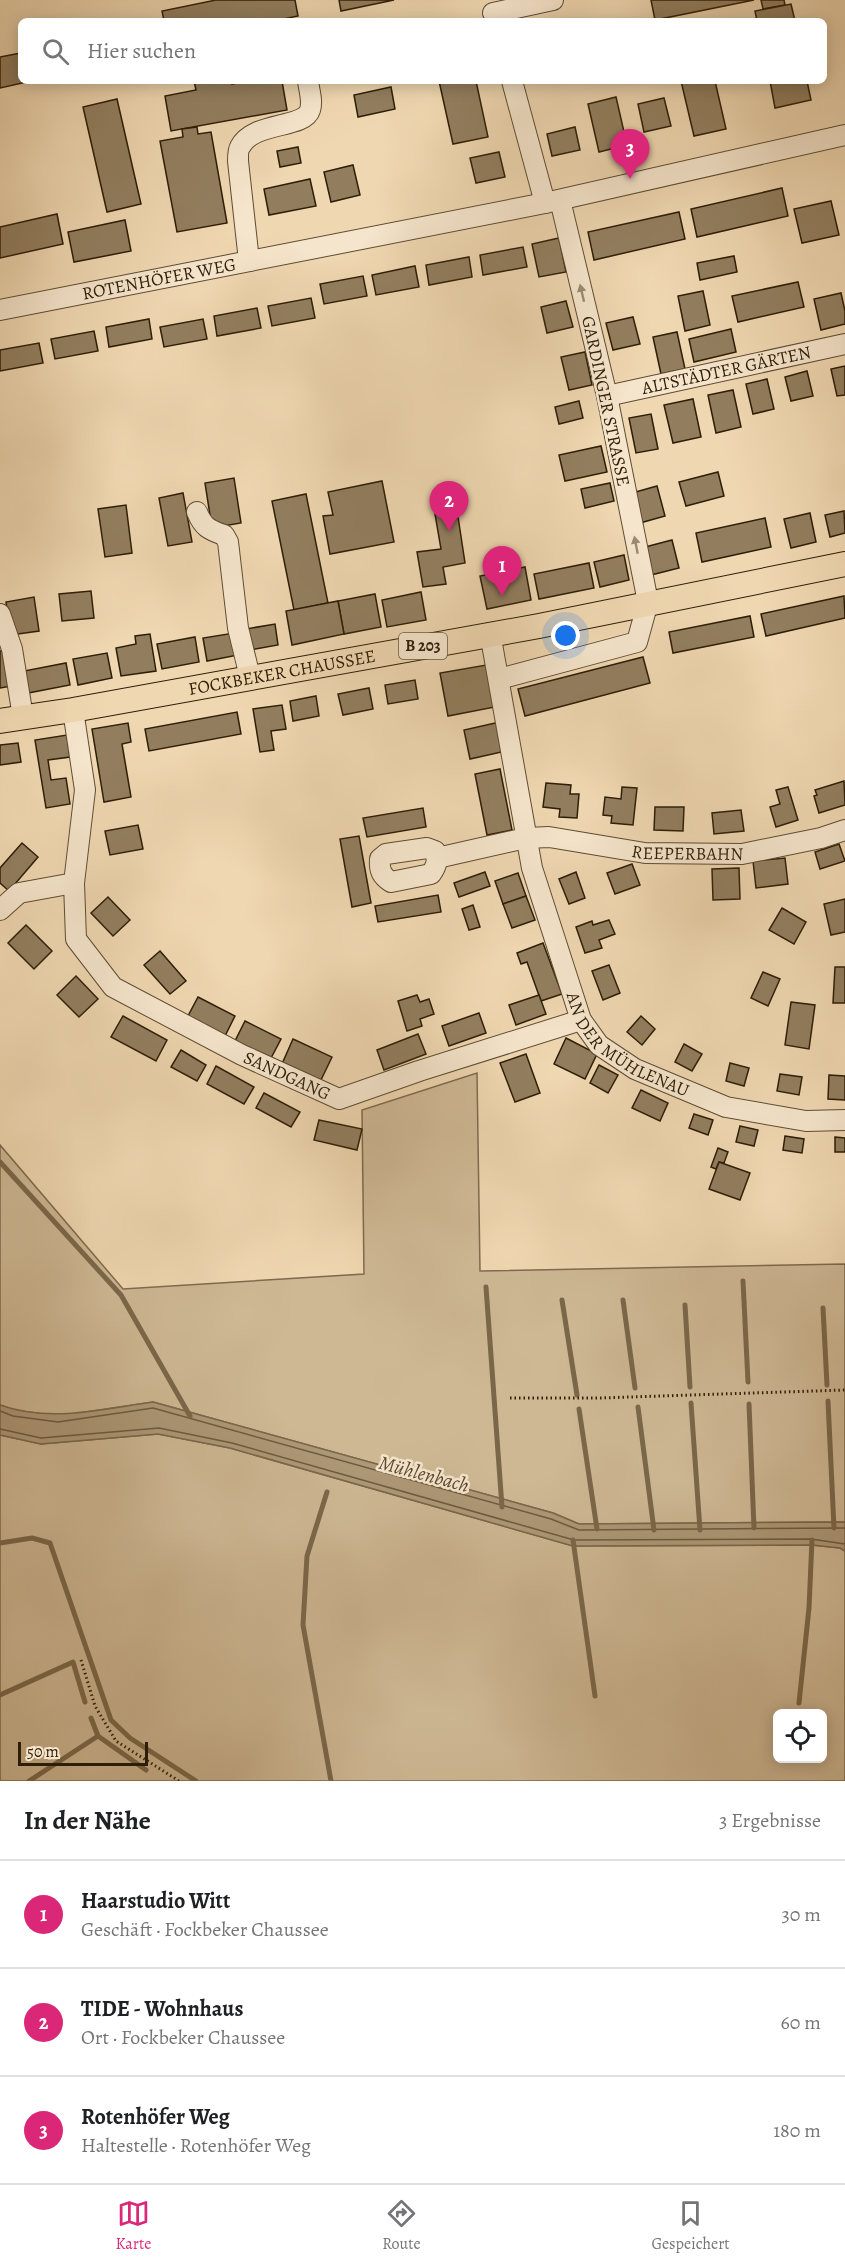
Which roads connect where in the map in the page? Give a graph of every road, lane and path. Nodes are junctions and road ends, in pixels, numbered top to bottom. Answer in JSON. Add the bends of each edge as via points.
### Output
{"nodes":[{"id":1,"x":553,"y":0,"type":"edge"},
{"id":2,"x":493,"y":11,"type":"edge"},
{"id":3,"x":308,"y":84,"type":"edge"},
{"id":4,"x":513,"y":84,"type":"edge"},
{"id":5,"x":845,"y":135,"type":"edge"},
{"id":6,"x":553,"y":201,"type":"junction"},
{"id":7,"x":249,"y":261,"type":"junction"},
{"id":8,"x":0,"y":310,"type":"edge"},
{"id":9,"x":845,"y":344,"type":"edge"},
{"id":10,"x":607,"y":396,"type":"junction"},
{"id":11,"x":196,"y":512,"type":"dead end"},
{"id":12,"x":845,"y":564,"type":"edge"},
{"id":13,"x":648,"y":602,"type":"junction"},
{"id":14,"x":0,"y":614,"type":"edge"},
{"id":15,"x":490,"y":633,"type":"junction"},
{"id":16,"x":250,"y":677,"type":"junction"},
{"id":17,"x":499,"y":679,"type":"junction"},
{"id":18,"x":73,"y":710,"type":"junction"},
{"id":19,"x":12,"y":719,"type":"edge"},
{"id":20,"x":845,"y":830,"type":"edge"},
{"id":21,"x":526,"y":838,"type":"junction"},
{"id":22,"x":437,"y":858,"type":"dead end"},
{"id":23,"x":74,"y":883,"type":"junction"},
{"id":24,"x":0,"y":910,"type":"edge"},
{"id":25,"x":581,"y":1020,"type":"junction"},
{"id":26,"x":845,"y":1120,"type":"edge"},
{"id":27,"x":845,"y":1390,"type":"edge"},
{"id":28,"x":510,"y":1398,"type":"dead end"},
{"id":29,"x":81,"y":1660,"type":"dead end"},
{"id":30,"x":179,"y":1781,"type":"edge"}],
"edges":[{"from":1,"to":2,"type":"street"},
{"from":3,"to":7,"type":"street","via":[[310,111],[304,117],[263,128],[240,147],[238,161]]},
{"from":4,"to":6,"type":"street","name":"GARDINGER STRASSE"},
{"from":5,"to":6,"type":"street","name":"ROTENHÖFER WEG"},
{"from":6,"to":7,"type":"street","name":"ROTENHÖFER WEG"},
{"from":10,"to":6,"type":"street","name":"GARDINGER STRASSE","one_way":true},
{"from":7,"to":8,"type":"street","name":"ROTENHÖFER WEG"},
{"from":9,"to":10,"type":"street","name":"ALTSTÄDTER GÄRTEN"},
{"from":13,"to":10,"type":"street","name":"GARDINGER STRASSE","one_way":true},
{"from":11,"to":16,"type":"street","via":[[201,523],[224,535],[228,542],[238,628]]},
{"from":12,"to":13,"type":"main road","name":"FOCKBEKER CHAUSSEE","number":"B 203"},
{"from":13,"to":15,"type":"main road","name":"FOCKBEKER CHAUSSEE","number":"B 203"},
{"from":13,"to":17,"type":"street","via":[[637,642]]},
{"from":14,"to":19,"type":"street","via":[[12,649]]},
{"from":15,"to":16,"type":"main road","name":"FOCKBEKER CHAUSSEE","number":"B 203"},
{"from":15,"to":17,"type":"street","name":"AN DER MÜHLENAU"},
{"from":16,"to":18,"type":"main road","name":"FOCKBEKER CHAUSSEE","number":"B 203"},
{"from":17,"to":21,"type":"street","name":"AN DER MÜHLENAU"},
{"from":18,"to":19,"type":"main road","name":"FOCKBEKER CHAUSSEE","number":"B 203"},
{"from":18,"to":23,"type":"street","name":"SANDGANG","via":[[85,790]]},
{"from":20,"to":21,"type":"street","name":"REEPERBAHN","via":[[742,854],[645,853],[549,837]]},
{"from":21,"to":22,"type":"street"},
{"from":21,"to":25,"type":"street","name":"AN DER MÜHLENAU"},
{"from":23,"to":24,"type":"street","via":[[19,893]]},
{"from":23,"to":25,"type":"street","name":"SANDGANG","via":[[76,939],[113,987],[242,1055],[339,1099]]},
{"from":25,"to":26,"type":"street","name":"AN DER MÜHLENAU","via":[[599,1045],[635,1069],[726,1107],[806,1121]]},
{"from":27,"to":28,"type":"path"},
{"from":29,"to":30,"type":"path","via":[[95,1706],[116,1741]]}]}
